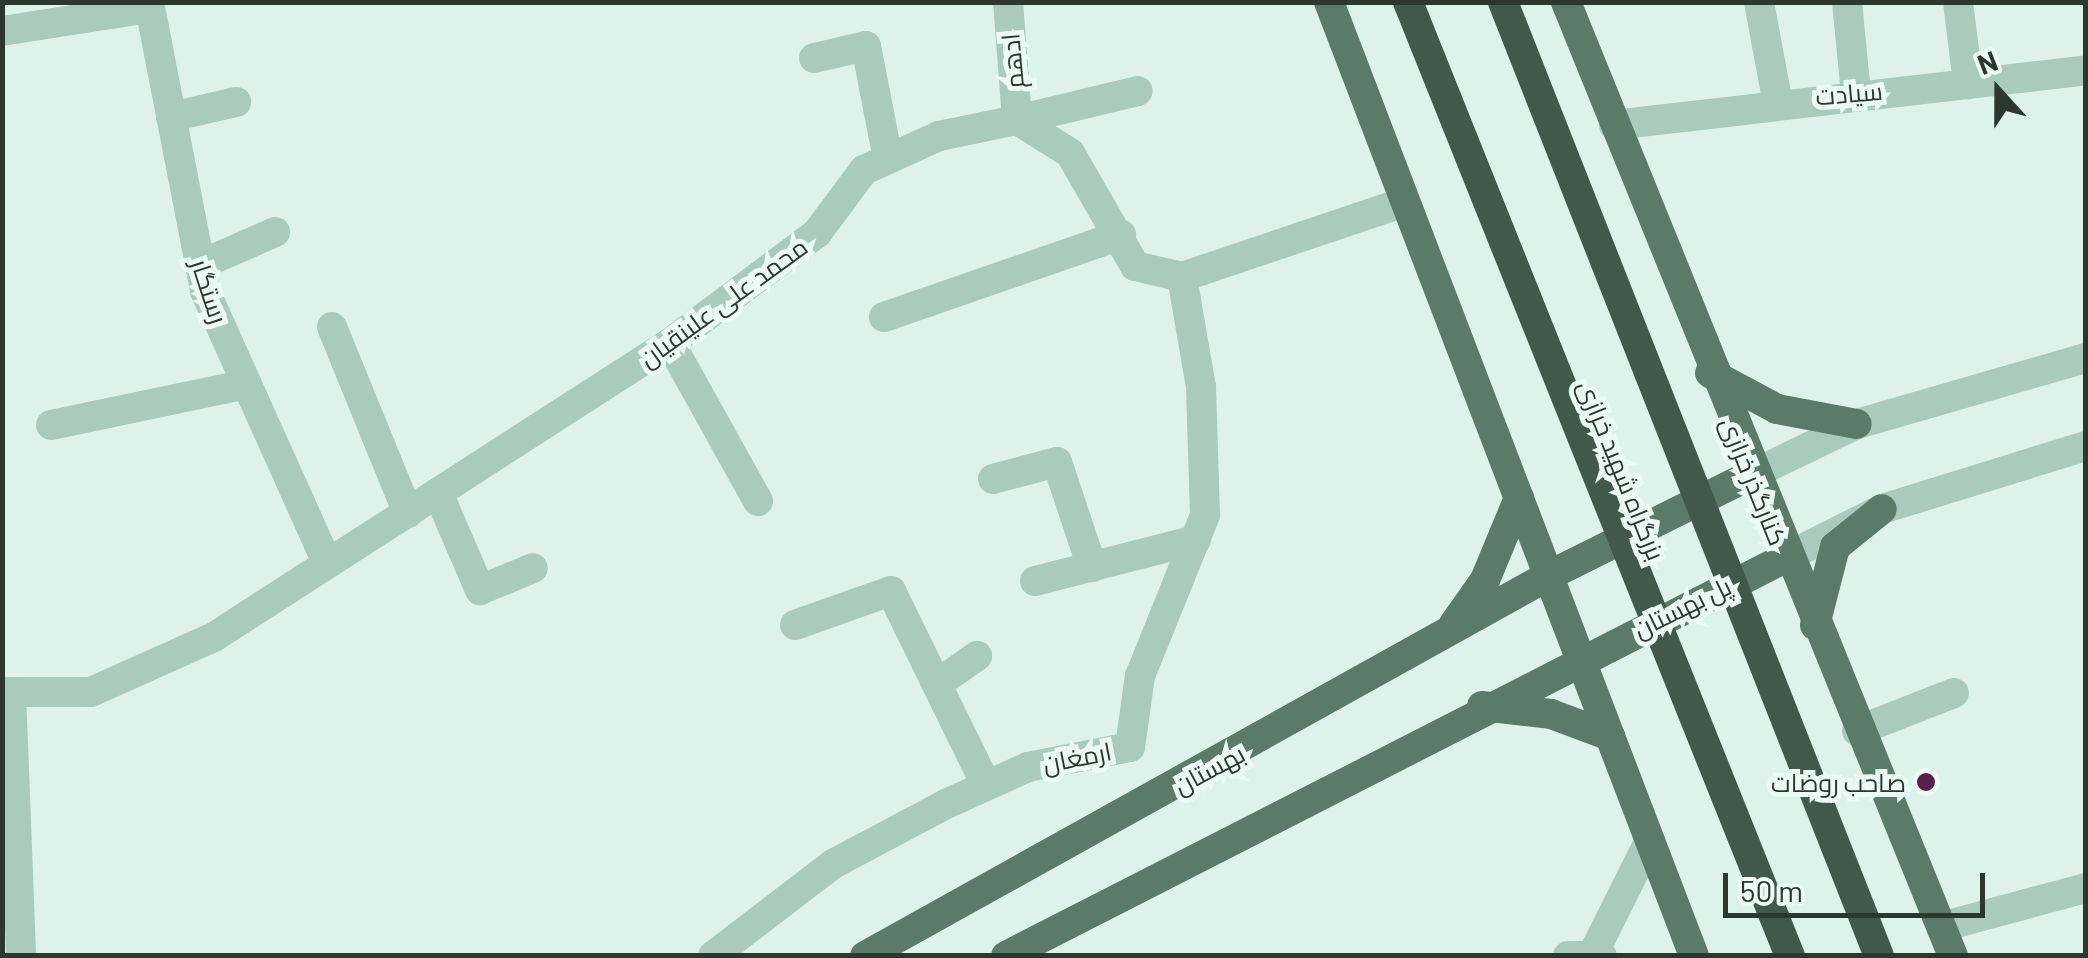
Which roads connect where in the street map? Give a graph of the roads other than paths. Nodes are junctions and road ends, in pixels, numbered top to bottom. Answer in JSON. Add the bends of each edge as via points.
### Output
{"nodes":[{"id":1,"x":1008,"y":2,"type":"edge"},
{"id":2,"x":1329,"y":2,"type":"edge"},
{"id":3,"x":1387,"y":2,"type":"edge"},
{"id":4,"x":1408,"y":2,"type":"edge"},
{"id":5,"x":1505,"y":2,"type":"edge"},
{"id":6,"x":1566,"y":2,"type":"edge"},
{"id":7,"x":1760,"y":2,"type":"edge"},
{"id":8,"x":1848,"y":2,"type":"edge"},
{"id":9,"x":1958,"y":2,"type":"edge"},
{"id":10,"x":149,"y":5,"type":"edge"},
{"id":11,"x":2,"y":30,"type":"edge"},
{"id":12,"x":814,"y":58,"type":"dead end"},
{"id":13,"x":2086,"y":70,"type":"edge"},
{"id":14,"x":1968,"y":84,"type":"junction"},
{"id":15,"x":1138,"y":90,"type":"dead end"},
{"id":16,"x":1856,"y":92,"type":"junction"},
{"id":17,"x":1445,"y":98,"type":"junction"},
{"id":18,"x":1777,"y":99,"type":"junction"},
{"id":19,"x":236,"y":102,"type":"dead end"},
{"id":20,"x":170,"y":117,"type":"junction"},
{"id":21,"x":1017,"y":120,"type":"junction"},
{"id":22,"x":1614,"y":124,"type":"junction"},
{"id":23,"x":888,"y":159,"type":"junction"},
{"id":24,"x":1405,"y":202,"type":"junction"},
{"id":25,"x":275,"y":232,"type":"dead end"},
{"id":26,"x":1120,"y":235,"type":"junction"},
{"id":27,"x":200,"y":265,"type":"junction"},
{"id":28,"x":1182,"y":276,"type":"junction"},
{"id":29,"x":884,"y":316,"type":"dead end"},
{"id":30,"x":332,"y":327,"type":"dead end"},
{"id":31,"x":670,"y":344,"type":"junction"},
{"id":32,"x":2086,"y":358,"type":"edge"},
{"id":33,"x":1710,"y":373,"type":"junction"},
{"id":34,"x":247,"y":384,"type":"junction"},
{"id":35,"x":1857,"y":424,"type":"junction"},
{"id":36,"x":51,"y":425,"type":"dead end"},
{"id":37,"x":2086,"y":446,"type":"edge"},
{"id":38,"x":992,"y":479,"type":"dead end"},
{"id":39,"x":1740,"y":481,"type":"junction"},
{"id":40,"x":438,"y":493,"type":"junction"},
{"id":41,"x":1518,"y":498,"type":"junction"},
{"id":42,"x":758,"y":501,"type":"dead end"},
{"id":43,"x":1882,"y":509,"type":"junction"},
{"id":44,"x":408,"y":512,"type":"junction"},
{"id":45,"x":1196,"y":540,"type":"junction"},
{"id":46,"x":327,"y":563,"type":"junction"},
{"id":47,"x":1774,"y":563,"type":"junction"},
{"id":48,"x":1092,"y":567,"type":"junction"},
{"id":49,"x":533,"y":568,"type":"dead end"},
{"id":50,"x":1562,"y":570,"type":"junction"},
{"id":51,"x":1034,"y":581,"type":"dead end"},
{"id":52,"x":796,"y":625,"type":"dead end"},
{"id":53,"x":1815,"y":625,"type":"junction"},
{"id":54,"x":1442,"y":638,"type":"junction"},
{"id":55,"x":1593,"y":652,"type":"junction"},
{"id":56,"x":977,"y":656,"type":"dead end"},
{"id":57,"x":937,"y":684,"type":"junction"},
{"id":58,"x":7,"y":692,"type":"edge"},
{"id":59,"x":1954,"y":694,"type":"dead end"},
{"id":60,"x":1482,"y":706,"type":"junction"},
{"id":61,"x":1857,"y":732,"type":"junction"},
{"id":62,"x":1610,"y":736,"type":"junction"},
{"id":63,"x":986,"y":785,"type":"junction"},
{"id":64,"x":1822,"y":807,"type":"junction"},
{"id":65,"x":1650,"y":840,"type":"junction"},
{"id":66,"x":2086,"y":888,"type":"edge"},
{"id":67,"x":1947,"y":942,"type":"edge"},
{"id":68,"x":1588,"y":954,"type":"edge"},
{"id":69,"x":21,"y":956,"type":"edge"},
{"id":70,"x":713,"y":956,"type":"edge"},
{"id":71,"x":865,"y":956,"type":"edge"},
{"id":72,"x":1006,"y":956,"type":"edge"},
{"id":73,"x":1694,"y":956,"type":"edge"},
{"id":74,"x":1790,"y":956,"type":"edge"},
{"id":75,"x":1879,"y":956,"type":"edge"},
{"id":76,"x":1896,"y":956,"type":"edge"}],
"edges":[{"from":1,"to":21,"type":"street","name":"ادهم"},
{"from":2,"to":24,"type":"main road"},
{"from":3,"to":17,"type":"highway"},
{"from":4,"to":17,"type":"highway","name":"بزرگراه شهید خرازی"},
{"from":5,"to":64,"type":"highway"},
{"from":6,"to":22,"type":"main road","name":"کنارگذر خرازی"},
{"from":7,"to":18,"type":"street"},
{"from":8,"to":16,"type":"street"},
{"from":9,"to":14,"type":"street"},
{"from":10,"to":11,"type":"street"},
{"from":10,"to":20,"type":"street","name":"رستگار"},
{"from":12,"to":23,"type":"street","via":[[866,46]]},
{"from":13,"to":14,"type":"street","name":"سیادت"},
{"from":14,"to":16,"type":"street","name":"سیادت"},
{"from":15,"to":21,"type":"street","name":"محمد علی علینقیان"},
{"from":16,"to":18,"type":"street","name":"سیادت"},
{"from":17,"to":74,"type":"highway","name":"بزرگراه شهید خرازی"},
{"from":18,"to":22,"type":"street","name":"سیادت"},
{"from":19,"to":20,"type":"street"},
{"from":20,"to":27,"type":"street","name":"رستگار"},
{"from":21,"to":23,"type":"street","name":"محمد علی علینقیان","via":[[938,136]]},
{"from":21,"to":26,"type":"street","via":[[1070,153]]},
{"from":22,"to":33,"type":"main road","name":"کنارگذر خرازی"},
{"from":23,"to":31,"type":"street","name":"محمد علی علینقیان","via":[[864,170],[817,233]]},
{"from":24,"to":28,"type":"street"},
{"from":24,"to":41,"type":"main road"},
{"from":25,"to":27,"type":"street"},
{"from":26,"to":28,"type":"street","via":[[1136,266]]},
{"from":26,"to":29,"type":"street"},
{"from":27,"to":34,"type":"street","name":"رستگار"},
{"from":28,"to":45,"type":"street","name":"ارمغان","via":[[1202,387],[1205,515]]},
{"from":30,"to":44,"type":"street"},
{"from":31,"to":40,"type":"street","name":"محمد علی علینقیان"},
{"from":31,"to":42,"type":"street"},
{"from":32,"to":35,"type":"street"},
{"from":33,"to":35,"type":"main road","via":[[1777,409]]},
{"from":33,"to":39,"type":"main road","name":"کنارگذر خرازی"},
{"from":34,"to":36,"type":"street"},
{"from":34,"to":46,"type":"street","name":"رستگار"},
{"from":35,"to":39,"type":"street"},
{"from":37,"to":43,"type":"street"},
{"from":38,"to":48,"type":"street","via":[[1057,462]]},
{"from":39,"to":47,"type":"main road","name":"کنارگذر خرازی"},
{"from":39,"to":50,"type":"main road"},
{"from":40,"to":44,"type":"street","name":"محمد علی علینقیان"},
{"from":40,"to":49,"type":"street","via":[[480,590]]},
{"from":41,"to":50,"type":"main road"},
{"from":41,"to":54,"type":"main road","via":[[1485,580]]},
{"from":43,"to":47,"type":"street"},
{"from":43,"to":53,"type":"main road","via":[[1835,547]]},
{"from":44,"to":46,"type":"street","name":"محمد علی علینقیان"},
{"from":45,"to":48,"type":"street"},
{"from":45,"to":63,"type":"street","name":"ارمغان","via":[[1140,676],[1130,747],[1028,767]]},
{"from":46,"to":58,"type":"street","name":"محمد علی علینقیان","via":[[145,672],[90,692]]},
{"from":47,"to":53,"type":"main road","name":"کنارگذر خرازی"},
{"from":47,"to":55,"type":"main road","name":"پل بهستان"},
{"from":48,"to":51,"type":"street"},
{"from":50,"to":54,"type":"main road","name":"بهستان"},
{"from":50,"to":55,"type":"main road"},
{"from":52,"to":57,"type":"street","via":[[891,591]]},
{"from":53,"to":61,"type":"main road","name":"کنارگذر خرازی"},
{"from":54,"to":71,"type":"main road","name":"بهستان"},
{"from":55,"to":60,"type":"main road"},
{"from":55,"to":62,"type":"main road"},
{"from":56,"to":57,"type":"street"},
{"from":57,"to":63,"type":"street"},
{"from":58,"to":69,"type":"street"},
{"from":59,"to":61,"type":"street"},
{"from":60,"to":62,"type":"main road","via":[[1551,714]]},
{"from":60,"to":72,"type":"main road"},
{"from":61,"to":67,"type":"main road","name":"کنارگذر خرازی"},
{"from":62,"to":65,"type":"main road"},
{"from":63,"to":70,"type":"street","name":"ارمغان","via":[[833,864]]},
{"from":64,"to":75,"type":"highway"},
{"from":64,"to":76,"type":"highway"},
{"from":65,"to":68,"type":"street"},
{"from":65,"to":73,"type":"main road"},
{"from":66,"to":67,"type":"street"}]}
